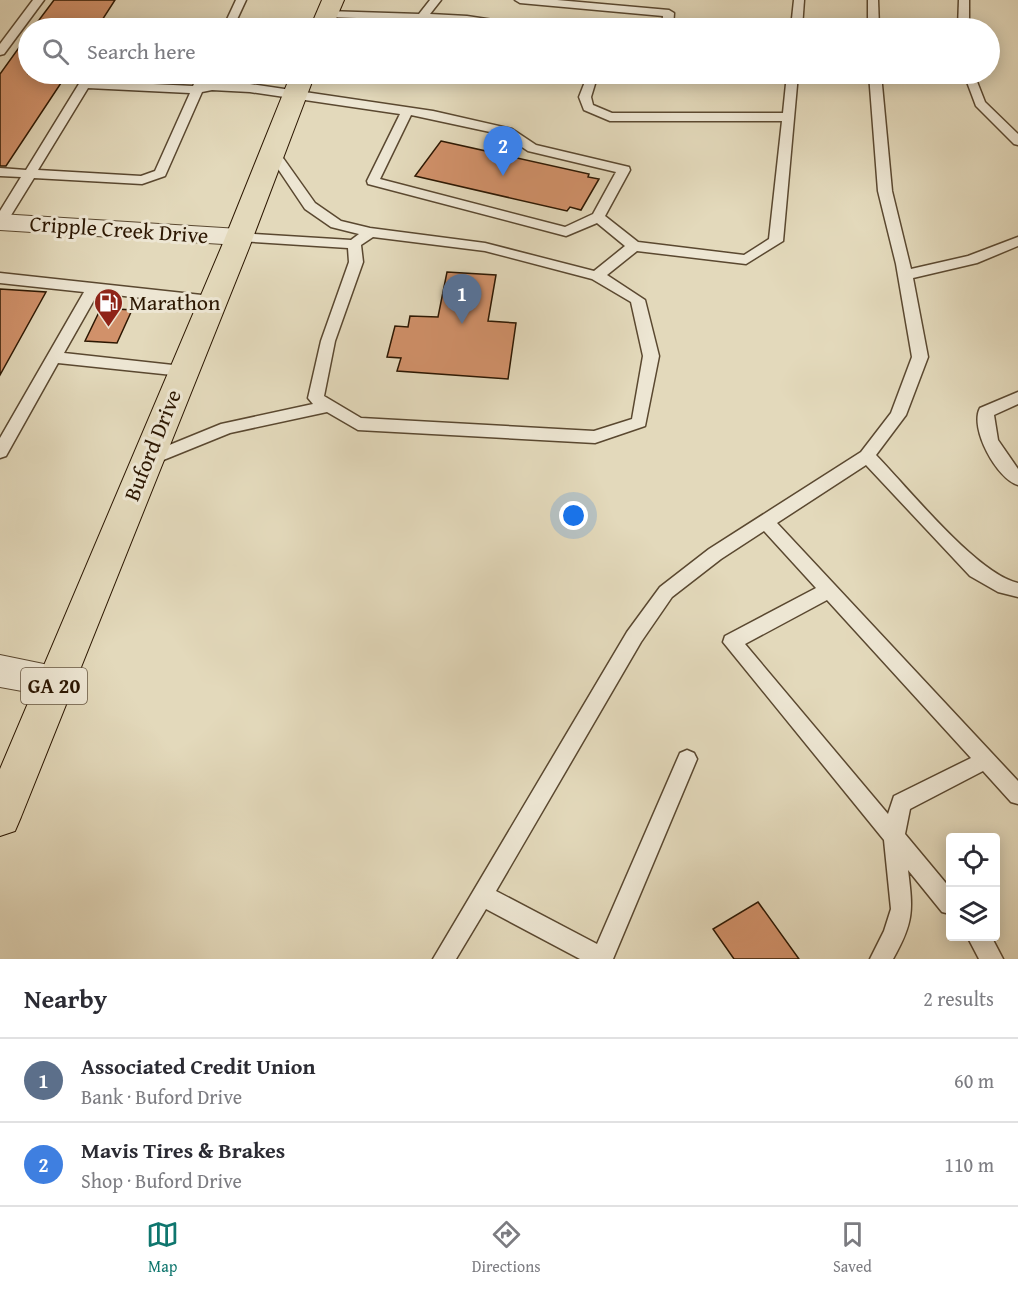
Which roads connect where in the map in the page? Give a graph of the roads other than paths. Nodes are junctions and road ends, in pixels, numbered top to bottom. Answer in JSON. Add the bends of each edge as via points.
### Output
{"nodes":[{"id":1,"x":39,"y":0,"type":"edge"},
{"id":2,"x":241,"y":0,"type":"edge"},
{"id":3,"x":436,"y":0,"type":"edge"},
{"id":4,"x":520,"y":0,"type":"edge"},
{"id":5,"x":799,"y":0,"type":"edge"},
{"id":6,"x":873,"y":0,"type":"edge"},
{"id":7,"x":964,"y":0,"type":"edge"},
{"id":8,"x":625,"y":4,"type":"edge"},
{"id":9,"x":327,"y":14,"type":"edge"},
{"id":10,"x":26,"y":18,"type":"edge"},
{"id":11,"x":233,"y":18,"type":"edge"},
{"id":12,"x":369,"y":18,"type":"edge"},
{"id":13,"x":424,"y":18,"type":"edge"},
{"id":14,"x":668,"y":18,"type":"edge"},
{"id":15,"x":798,"y":18,"type":"edge"},
{"id":16,"x":874,"y":18,"type":"edge"},
{"id":17,"x":964,"y":18,"type":"edge"},
{"id":18,"x":18,"y":28,"type":"edge"},
{"id":19,"x":0,"y":52,"type":"edge"},
{"id":20,"x":85,"y":84,"type":"edge"},
{"id":21,"x":137,"y":84,"type":"edge"},
{"id":22,"x":198,"y":84,"type":"edge"},
{"id":23,"x":299,"y":84,"type":"edge"},
{"id":24,"x":590,"y":84,"type":"edge"},
{"id":25,"x":792,"y":84,"type":"edge"},
{"id":26,"x":876,"y":84,"type":"edge"},
{"id":27,"x":973,"y":84,"type":"edge"},
{"id":28,"x":195,"y":90,"type":"junction"},
{"id":29,"x":407,"y":111,"type":"junction"},
{"id":30,"x":789,"y":117,"type":"junction"},
{"id":31,"x":1018,"y":141,"type":"edge"},
{"id":32,"x":272,"y":151,"type":"junction"},
{"id":33,"x":0,"y":172,"type":"edge"},
{"id":34,"x":28,"y":173,"type":"junction"},
{"id":35,"x":598,"y":217,"type":"junction"},
{"id":36,"x":0,"y":222,"type":"edge"},
{"id":37,"x":370,"y":232,"type":"junction"},
{"id":38,"x":239,"y":237,"type":"junction"},
{"id":39,"x":1018,"y":241,"type":"edge"},
{"id":40,"x":354,"y":244,"type":"junction"},
{"id":41,"x":634,"y":246,"type":"junction"},
{"id":42,"x":905,"y":275,"type":"junction"},
{"id":43,"x":597,"y":276,"type":"junction"},
{"id":44,"x":0,"y":278,"type":"edge"},
{"id":45,"x":93,"y":289,"type":"junction"},
{"id":46,"x":211,"y":301,"type":"junction"},
{"id":47,"x":54,"y":357,"type":"junction"},
{"id":48,"x":182,"y":371,"type":"junction"},
{"id":49,"x":1018,"y":398,"type":"edge"},
{"id":50,"x":329,"y":406,"type":"junction"},
{"id":51,"x":0,"y":452,"type":"edge"},
{"id":52,"x":867,"y":456,"type":"junction"},
{"id":53,"x":145,"y":462,"type":"junction"},
{"id":54,"x":1018,"y":479,"type":"edge"},
{"id":55,"x":766,"y":522,"type":"junction"},
{"id":56,"x":829,"y":590,"type":"junction"},
{"id":57,"x":1018,"y":590,"type":"edge"},
{"id":58,"x":0,"y":670,"type":"edge"},
{"id":59,"x":55,"y":681,"type":"junction"},
{"id":60,"x":687,"y":759,"type":"dead end"},
{"id":61,"x":986,"y":760,"type":"junction"},
{"id":62,"x":1018,"y":795,"type":"edge"},
{"id":63,"x":0,"y":816,"type":"edge"},
{"id":64,"x":894,"y":838,"type":"junction"},
{"id":65,"x":482,"y":895,"type":"junction"},
{"id":66,"x":946,"y":898,"type":"edge"},
{"id":67,"x":981,"y":941,"type":"edge"},
{"id":68,"x":444,"y":959,"type":"edge"},
{"id":69,"x":602,"y":959,"type":"edge"},
{"id":70,"x":881,"y":959,"type":"edge"},
{"id":71,"x":992,"y":959,"type":"edge"}],
"edges":[{"from":1,"to":10,"type":"lane"},
{"from":2,"to":11,"type":"lane"},
{"from":3,"to":13,"type":"lane"},
{"from":4,"to":8,"type":"lane"},
{"from":5,"to":15,"type":"lane"},
{"from":6,"to":16,"type":"lane"},
{"from":7,"to":17,"type":"lane"},
{"from":8,"to":14,"type":"lane","via":[[669,14]]},
{"from":9,"to":12,"type":"lane"},
{"from":18,"to":19,"type":"lane"},
{"from":20,"to":34,"type":"lane"},
{"from":21,"to":28,"type":"lane"},
{"from":22,"to":28,"type":"lane"},
{"from":23,"to":28,"type":"lane","via":[[247,99],[206,97]]},
{"from":23,"to":29,"type":"lane"},
{"from":23,"to":32,"type":"highway","name":"Buford Drive","number":"GA 20"},
{"from":24,"to":30,"type":"lane","via":[[585,97],[588,107],[610,117]]},
{"from":25,"to":30,"type":"lane"},
{"from":26,"to":42,"type":"lane","via":[[885,191]]},
{"from":27,"to":31,"type":"lane","via":[[980,103]]},
{"from":28,"to":34,"type":"lane","via":[[160,173],[142,180]]},
{"from":29,"to":35,"type":"lane","via":[[508,132],[532,148],[624,170]]},
{"from":29,"to":35,"type":"lane","via":[[373,181],[566,232]]},
{"from":30,"to":41,"type":"lane","via":[[776,241],[746,260]]},
{"from":32,"to":37,"type":"lane","via":[[310,206],[336,224]]},
{"from":32,"to":38,"type":"highway","name":"Buford Drive","number":"GA 20"},
{"from":33,"to":34,"type":"lane"},
{"from":34,"to":36,"type":"lane"},
{"from":35,"to":41,"type":"lane"},
{"from":36,"to":38,"type":"street","name":"Cripple Creek Drive"},
{"from":37,"to":40,"type":"lane"},
{"from":37,"to":43,"type":"lane","via":[[485,247]]},
{"from":38,"to":40,"type":"lane"},
{"from":38,"to":46,"type":"highway","name":"Buford Drive","number":"GA 20"},
{"from":39,"to":42,"type":"lane","via":[[972,260]]},
{"from":40,"to":50,"type":"lane","via":[[356,262],[328,341],[316,398]]},
{"from":41,"to":43,"type":"lane"},
{"from":42,"to":52,"type":"lane","via":[[920,357],[898,415]]},
{"from":43,"to":50,"type":"lane","via":[[638,300],[651,356],[639,423],[595,437],[465,431],[358,424]]},
{"from":44,"to":45,"type":"lane"},
{"from":45,"to":46,"type":"lane"},
{"from":45,"to":47,"type":"lane"},
{"from":46,"to":48,"type":"highway","name":"Buford Drive","number":"GA 20"},
{"from":47,"to":48,"type":"lane"},
{"from":47,"to":51,"type":"lane"},
{"from":48,"to":53,"type":"highway","name":"Buford Drive","number":"GA 20"},
{"from":49,"to":54,"type":"lane","via":[[986,412],[985,419],[989,440]]},
{"from":50,"to":53,"type":"lane","via":[[227,428]]},
{"from":52,"to":55,"type":"lane"},
{"from":52,"to":57,"type":"lane","via":[[976,572]]},
{"from":53,"to":59,"type":"highway","name":"Buford Drive","number":"GA 20"},
{"from":55,"to":56,"type":"lane"},
{"from":55,"to":65,"type":"lane","via":[[715,554],[666,592],[634,637]]},
{"from":56,"to":61,"type":"lane"},
{"from":56,"to":64,"type":"lane","via":[[732,642]]},
{"from":58,"to":59,"type":"street"},
{"from":59,"to":63,"type":"highway","name":"Buford Drive","number":"GA 20"},
{"from":60,"to":69,"type":"lane"},
{"from":61,"to":62,"type":"lane"},
{"from":61,"to":64,"type":"lane","via":[[901,803]]},
{"from":64,"to":66,"type":"lane"},
{"from":64,"to":70,"type":"lane","via":[[902,909],[894,936]]},
{"from":65,"to":68,"type":"lane"},
{"from":65,"to":69,"type":"lane"},
{"from":67,"to":71,"type":"lane"}]}
